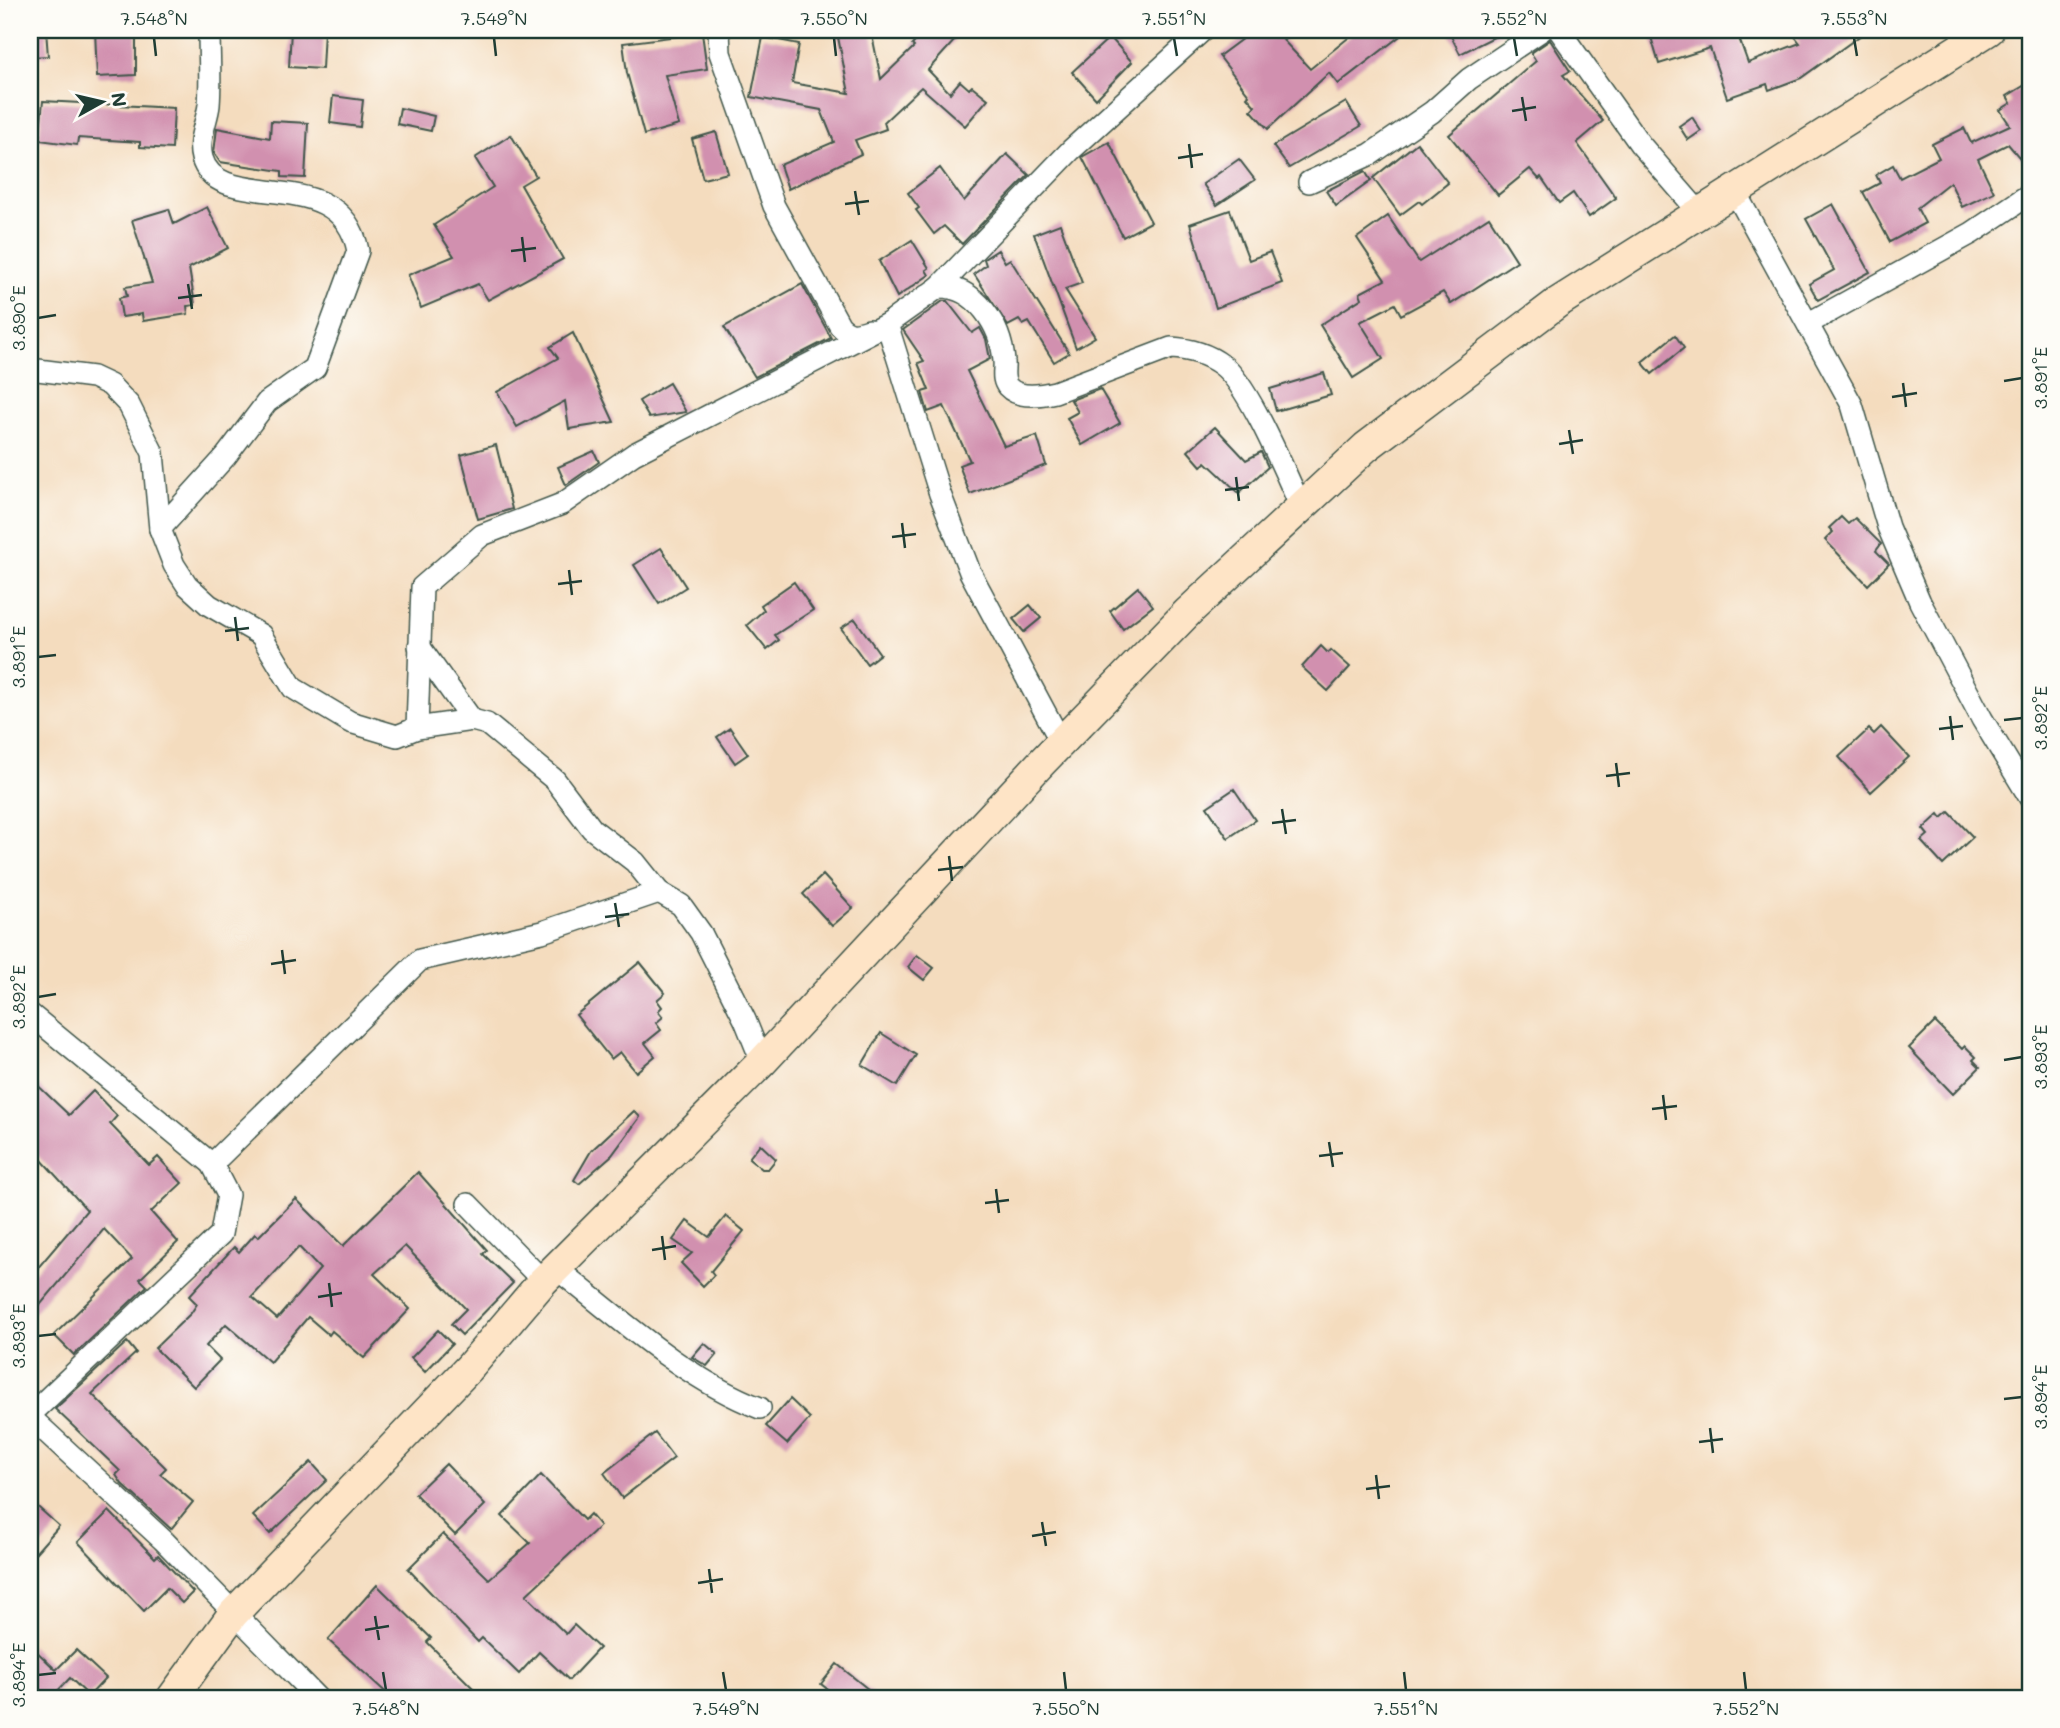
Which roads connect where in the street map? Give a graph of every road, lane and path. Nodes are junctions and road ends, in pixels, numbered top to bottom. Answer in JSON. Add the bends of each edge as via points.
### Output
{"nodes":[{"id":1,"x":209,"y":30,"type":"edge"},
{"id":2,"x":719,"y":30,"type":"edge"},
{"id":3,"x":1203,"y":30,"type":"edge"},
{"id":4,"x":1542,"y":30,"type":"edge"},
{"id":5,"x":1559,"y":30,"type":"edge"},
{"id":6,"x":1989,"y":30,"type":"edge"},
{"id":7,"x":1309,"y":182,"type":"dead end"},
{"id":8,"x":1734,"y":190,"type":"junction"},
{"id":9,"x":2030,"y":194,"type":"edge"},
{"id":10,"x":1698,"y":211,"type":"junction"},
{"id":11,"x":939,"y":287,"type":"junction"},
{"id":12,"x":1809,"y":323,"type":"junction"},
{"id":13,"x":887,"y":324,"type":"junction"},
{"id":14,"x":30,"y":369,"type":"edge"},
{"id":15,"x":1301,"y":506,"type":"junction"},
{"id":16,"x":160,"y":530,"type":"junction"},
{"id":17,"x":419,"y":646,"type":"junction"},
{"id":18,"x":472,"y":720,"type":"junction"},
{"id":19,"x":417,"y":728,"type":"junction"},
{"id":20,"x":1061,"y":742,"type":"junction"},
{"id":21,"x":2030,"y":798,"type":"edge"},
{"id":22,"x":659,"y":892,"type":"junction"},
{"id":23,"x":30,"y":1014,"type":"edge"},
{"id":24,"x":762,"y":1062,"type":"junction"},
{"id":25,"x":212,"y":1164,"type":"junction"},
{"id":26,"x":468,"y":1204,"type":"dead end"},
{"id":27,"x":550,"y":1275,"type":"junction"},
{"id":28,"x":760,"y":1408,"type":"dead end"},
{"id":29,"x":30,"y":1416,"type":"edge"},
{"id":30,"x":233,"y":1614,"type":"junction"},
{"id":31,"x":172,"y":1698,"type":"edge"},
{"id":32,"x":317,"y":1698,"type":"edge"}],
"edges":[{"from":1,"to":16,"type":"street","via":[[209,106],[200,145],[211,175],[228,184],[322,201],[355,234],[358,251],[315,368],[267,402]]},
{"from":2,"to":13,"type":"street","via":[[720,52],[775,206],[840,326],[856,334]]},
{"from":3,"to":11,"type":"street","via":[[1071,150]]},
{"from":4,"to":7,"type":"street","via":[[1371,154]]},
{"from":5,"to":10,"type":"street","via":[[1640,144]]},
{"from":6,"to":8,"type":"main road"},
{"from":8,"to":10,"type":"main road"},
{"from":8,"to":12,"type":"street"},
{"from":9,"to":12,"type":"street","via":[[1972,233]]},
{"from":10,"to":15,"type":"main road","via":[[1557,303],[1438,390]]},
{"from":11,"to":13,"type":"street"},
{"from":11,"to":15,"type":"street","via":[[960,289],[972,296],[997,331],[1003,376],[1008,387],[1018,393],[1055,393],[1171,348],[1192,349],[1223,366],[1244,394]]},
{"from":12,"to":21,"type":"street","via":[[1852,405],[1888,527],[1920,602]]},
{"from":13,"to":17,"type":"street","via":[[634,454],[562,504],[482,535],[422,587]]},
{"from":13,"to":20,"type":"street","via":[[940,494],[970,572]]},
{"from":14,"to":16,"type":"street","via":[[93,377],[110,385],[129,405],[153,453]]},
{"from":15,"to":20,"type":"main road","via":[[1188,612]]},
{"from":16,"to":19,"type":"street","via":[[187,585],[228,619],[261,635],[293,688],[350,722],[397,736]]},
{"from":17,"to":18,"type":"street"},
{"from":17,"to":19,"type":"street"},
{"from":18,"to":19,"type":"street"},
{"from":18,"to":22,"type":"street","via":[[487,724],[555,780],[592,829],[635,862]]},
{"from":20,"to":24,"type":"main road"},
{"from":22,"to":24,"type":"street","via":[[681,905],[701,933]]},
{"from":22,"to":25,"type":"street","via":[[542,932],[419,960]]},
{"from":23,"to":25,"type":"street"},
{"from":24,"to":27,"type":"main road"},
{"from":25,"to":29,"type":"street","via":[[228,1195],[221,1234]]},
{"from":26,"to":27,"type":"street"},
{"from":27,"to":28,"type":"street","via":[[727,1395]]},
{"from":27,"to":30,"type":"main road","via":[[469,1368]]},
{"from":29,"to":30,"type":"street","via":[[163,1540]]},
{"from":30,"to":31,"type":"main road"},
{"from":30,"to":32,"type":"street"}]}
